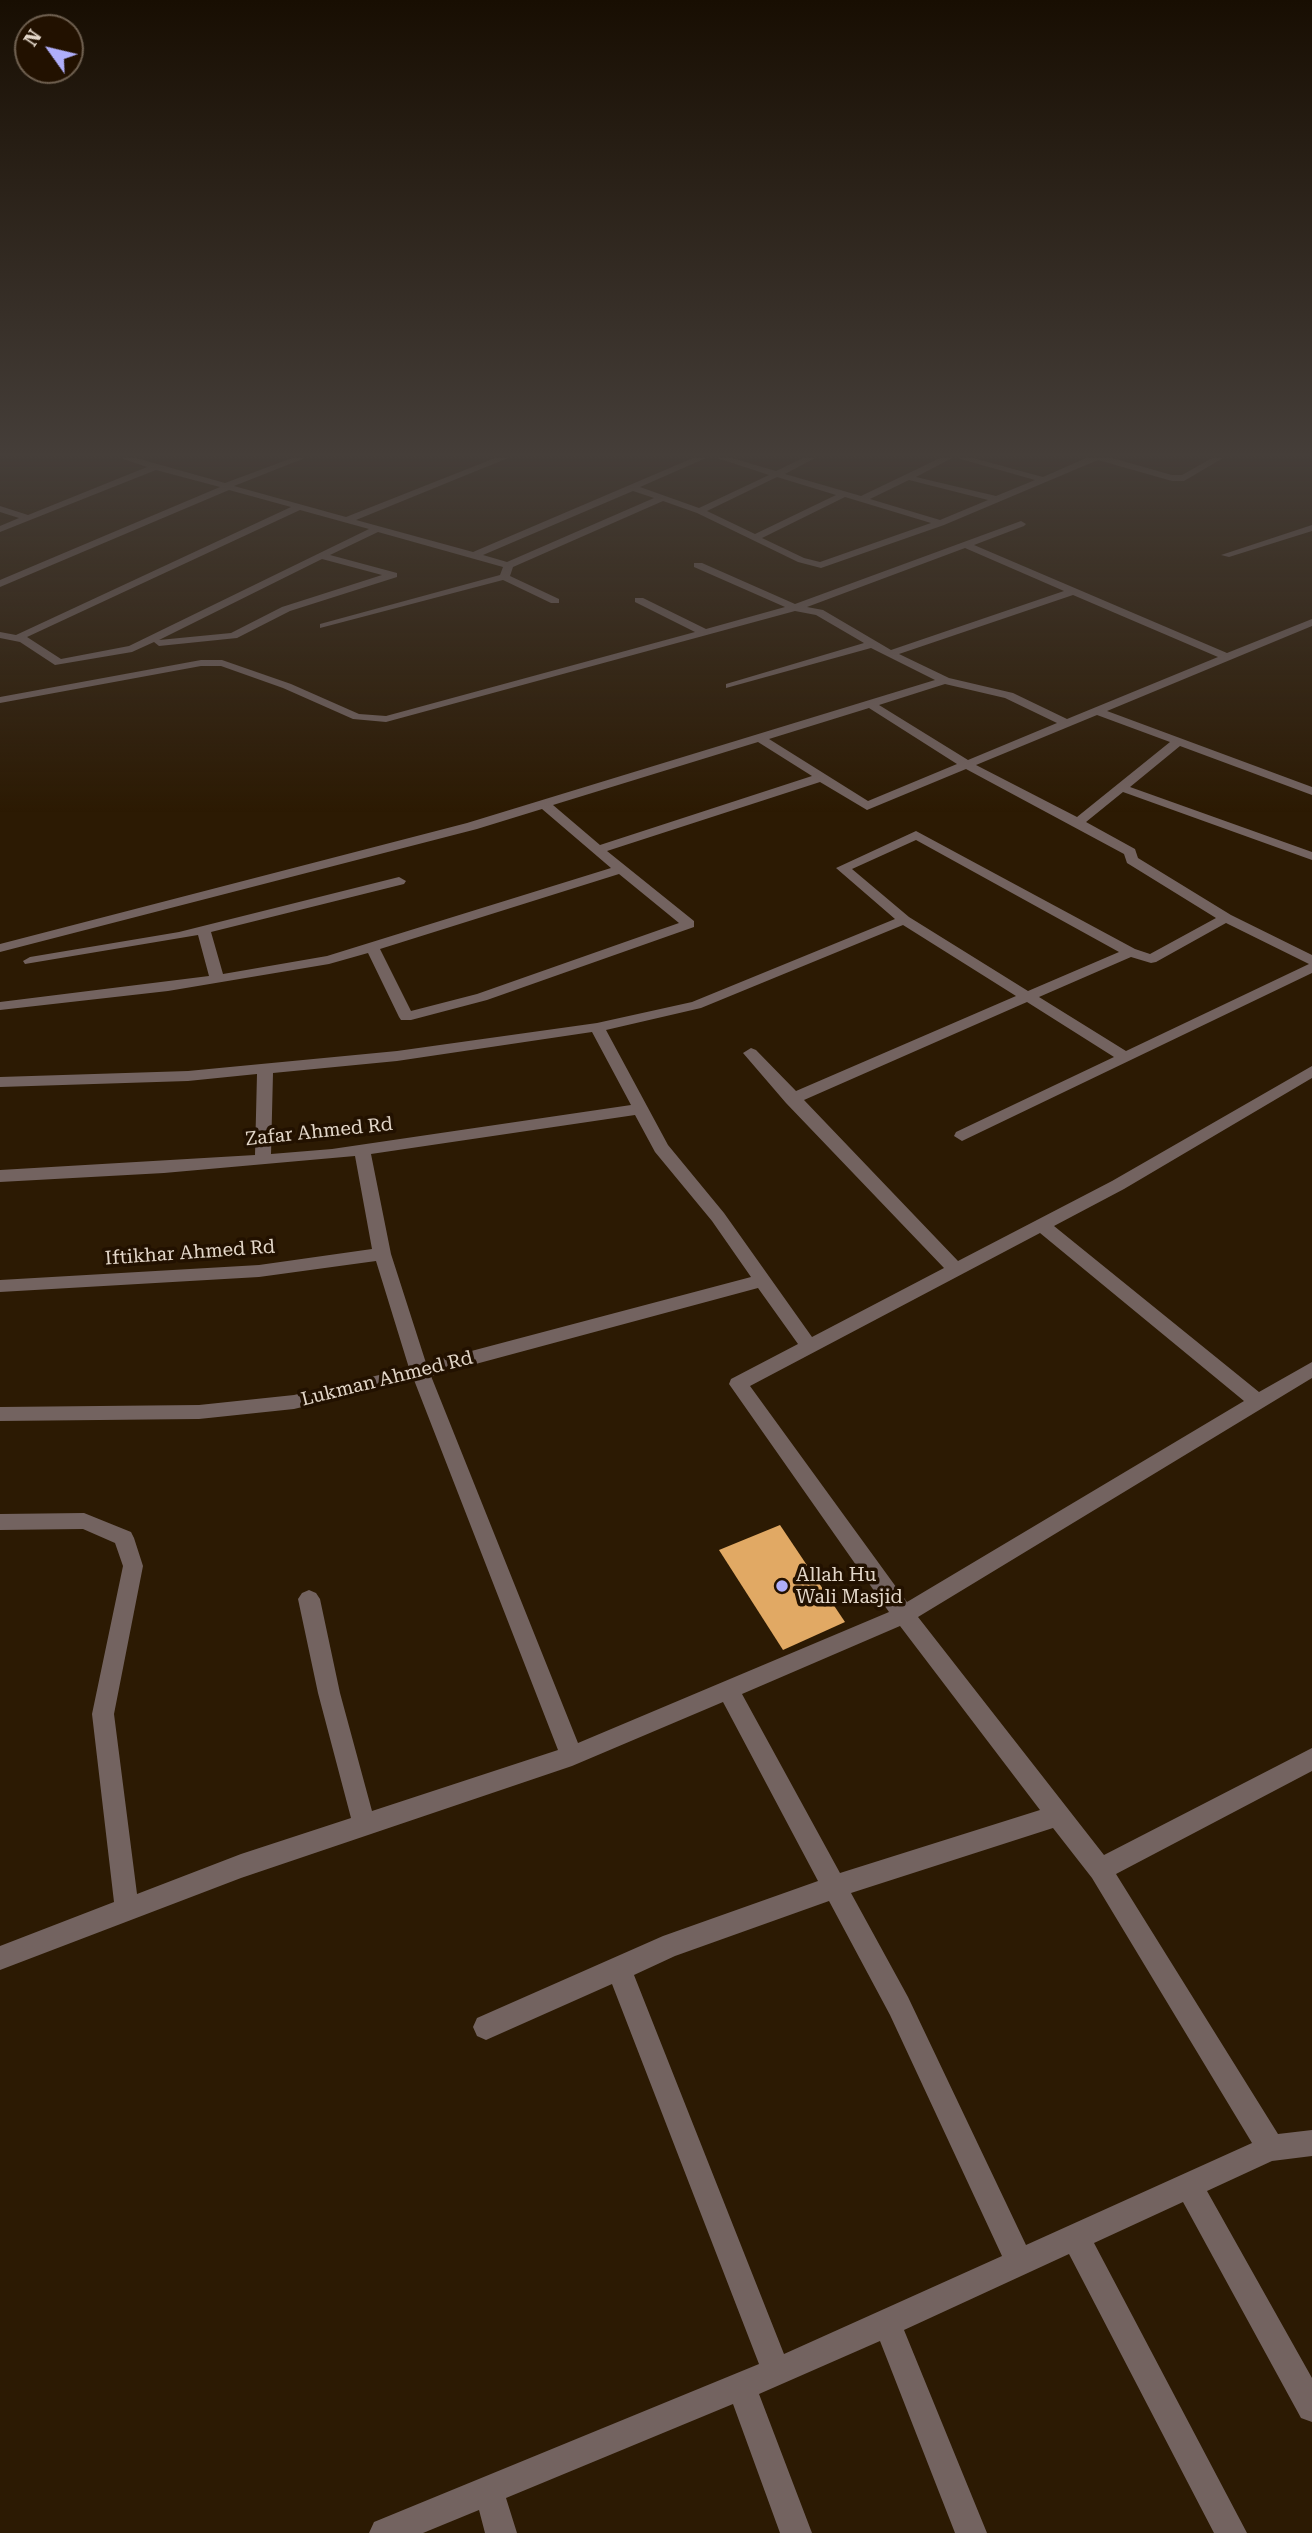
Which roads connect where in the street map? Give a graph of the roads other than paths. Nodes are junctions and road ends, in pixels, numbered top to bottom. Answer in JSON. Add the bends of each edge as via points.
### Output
{"nodes":[{"id":1,"x":18,"y":576,"type":"edge"},
{"id":2,"x":150,"y":576,"type":"edge"},
{"id":3,"x":280,"y":576,"type":"edge"},
{"id":4,"x":389,"y":576,"type":"edge"},
{"id":5,"x":723,"y":576,"type":"edge"},
{"id":6,"x":878,"y":576,"type":"edge"},
{"id":7,"x":1039,"y":576,"type":"edge"},
{"id":8,"x":504,"y":577,"type":"joint"},
{"id":9,"x":0,"y":584,"type":"edge"},
{"id":10,"x":1074,"y":591,"type":"junction"},
{"id":11,"x":639,"y":600,"type":"dead end"},
{"id":12,"x":555,"y":601,"type":"dead end"},
{"id":13,"x":795,"y":608,"type":"junction"},
{"id":14,"x":1312,"y":622,"type":"edge"},
{"id":15,"x":324,"y":626,"type":"dead end"},
{"id":16,"x":704,"y":632,"type":"junction"},
{"id":17,"x":0,"y":635,"type":"edge"},
{"id":18,"x":17,"y":638,"type":"junction"},
{"id":19,"x":149,"y":641,"type":"junction"},
{"id":20,"x":872,"y":644,"type":"junction"},
{"id":21,"x":890,"y":654,"type":"junction"},
{"id":22,"x":1227,"y":657,"type":"junction"},
{"id":23,"x":945,"y":681,"type":"junction"},
{"id":24,"x":730,"y":686,"type":"dead end"},
{"id":25,"x":0,"y":700,"type":"edge"},
{"id":26,"x":870,"y":704,"type":"junction"},
{"id":27,"x":1100,"y":712,"type":"junction"},
{"id":28,"x":1067,"y":724,"type":"junction"},
{"id":29,"x":760,"y":738,"type":"junction"},
{"id":30,"x":1178,"y":742,"type":"junction"},
{"id":31,"x":967,"y":765,"type":"junction"},
{"id":32,"x":822,"y":777,"type":"junction"},
{"id":33,"x":1119,"y":787,"type":"junction"},
{"id":34,"x":1312,"y":791,"type":"edge"},
{"id":35,"x":544,"y":804,"type":"junction"},
{"id":36,"x":1078,"y":822,"type":"junction"},
{"id":37,"x":598,"y":850,"type":"junction"},
{"id":38,"x":1312,"y":856,"type":"edge"},
{"id":39,"x":621,"y":869,"type":"junction"},
{"id":40,"x":399,"y":881,"type":"dead end"},
{"id":41,"x":1226,"y":918,"type":"junction"},
{"id":42,"x":904,"y":920,"type":"junction"},
{"id":43,"x":204,"y":930,"type":"junction"},
{"id":44,"x":372,"y":947,"type":"junction"},
{"id":45,"x":0,"y":948,"type":"edge"},
{"id":46,"x":1130,"y":952,"type":"junction"},
{"id":47,"x":30,"y":961,"type":"dead end"},
{"id":48,"x":1312,"y":961,"type":"edge"},
{"id":49,"x":1312,"y":968,"type":"edge"},
{"id":50,"x":217,"y":979,"type":"junction"},
{"id":51,"x":1030,"y":997,"type":"junction"},
{"id":52,"x":0,"y":1006,"type":"edge"},
{"id":53,"x":597,"y":1027,"type":"junction"},
{"id":54,"x":751,"y":1053,"type":"dead end"},
{"id":55,"x":1125,"y":1058,"type":"junction"},
{"id":56,"x":265,"y":1069,"type":"junction"},
{"id":57,"x":1312,"y":1071,"type":"edge"},
{"id":58,"x":0,"y":1082,"type":"edge"},
{"id":59,"x":792,"y":1099,"type":"junction"},
{"id":60,"x":640,"y":1109,"type":"junction"},
{"id":61,"x":962,"y":1136,"type":"dead end"},
{"id":62,"x":362,"y":1150,"type":"junction"},
{"id":63,"x":263,"y":1160,"type":"junction"},
{"id":64,"x":0,"y":1176,"type":"edge"},
{"id":65,"x":1041,"y":1225,"type":"junction"},
{"id":66,"x":382,"y":1254,"type":"junction"},
{"id":67,"x":955,"y":1269,"type":"junction"},
{"id":68,"x":764,"y":1280,"type":"junction"},
{"id":69,"x":0,"y":1286,"type":"edge"},
{"id":70,"x":809,"y":1346,"type":"junction"},
{"id":71,"x":1312,"y":1369,"type":"edge"},
{"id":72,"x":420,"y":1372,"type":"junction"},
{"id":73,"x":1258,"y":1401,"type":"junction"},
{"id":74,"x":0,"y":1414,"type":"edge"},
{"id":75,"x":0,"y":1522,"type":"edge"},
{"id":76,"x":309,"y":1599,"type":"dead end"},
{"id":77,"x":904,"y":1615,"type":"junction"},
{"id":78,"x":728,"y":1689,"type":"junction"},
{"id":79,"x":572,"y":1756,"type":"junction"},
{"id":80,"x":1312,"y":1759,"type":"edge"},
{"id":81,"x":1058,"y":1815,"type":"junction"},
{"id":82,"x":364,"y":1825,"type":"junction"},
{"id":83,"x":1100,"y":1870,"type":"junction"},
{"id":84,"x":834,"y":1887,"type":"junction"},
{"id":85,"x":127,"y":1910,"type":"junction"},
{"id":86,"x":0,"y":1958,"type":"edge"},
{"id":87,"x":619,"y":1969,"type":"junction"},
{"id":88,"x":486,"y":2027,"type":"dead end"},
{"id":89,"x":1312,"y":2143,"type":"edge"},
{"id":90,"x":1271,"y":2148,"type":"junction"},
{"id":91,"x":1189,"y":2186,"type":"junction"},
{"id":92,"x":1076,"y":2238,"type":"junction"},
{"id":93,"x":1020,"y":2263,"type":"junction"},
{"id":94,"x":887,"y":2323,"type":"junction"},
{"id":95,"x":776,"y":2371,"type":"junction"},
{"id":96,"x":741,"y":2386,"type":"junction"},
{"id":97,"x":1312,"y":2407,"type":"edge"},
{"id":98,"x":488,"y":2489,"type":"junction"},
{"id":99,"x":385,"y":2533,"type":"edge"},
{"id":100,"x":501,"y":2533,"type":"edge"},
{"id":101,"x":796,"y":2533,"type":"edge"},
{"id":102,"x":971,"y":2533,"type":"edge"},
{"id":103,"x":1230,"y":2533,"type":"edge"}],
"edges":[{"from":1,"to":9,"type":"street"},
{"from":2,"to":18,"type":"street"},
{"from":3,"to":19,"type":"street"},
{"from":4,"to":19,"type":"street","via":[[286,609],[233,636]]},
{"from":5,"to":13,"type":"street"},
{"from":6,"to":13,"type":"street"},
{"from":7,"to":10,"type":"street"},
{"from":8,"to":12,"type":"street"},
{"from":8,"to":15,"type":"street"},
{"from":10,"to":21,"type":"street"},
{"from":10,"to":22,"type":"street"},
{"from":11,"to":16,"type":"street"},
{"from":13,"to":16,"type":"street"},
{"from":13,"to":20,"type":"street","via":[[819,612]]},
{"from":14,"to":22,"type":"street"},
{"from":16,"to":25,"type":"street","via":[[374,721],[222,663]]},
{"from":17,"to":18,"type":"street"},
{"from":18,"to":19,"type":"street","via":[[63,663],[132,649]]},
{"from":20,"to":21,"type":"street"},
{"from":20,"to":24,"type":"street"},
{"from":21,"to":23,"type":"street"},
{"from":22,"to":27,"type":"street"},
{"from":23,"to":26,"type":"street"},
{"from":23,"to":28,"type":"street","via":[[1009,695]]},
{"from":26,"to":29,"type":"street"},
{"from":26,"to":31,"type":"street"},
{"from":27,"to":28,"type":"street"},
{"from":27,"to":30,"type":"street"},
{"from":28,"to":31,"type":"street"},
{"from":29,"to":32,"type":"street"},
{"from":29,"to":35,"type":"street"},
{"from":30,"to":33,"type":"street"},
{"from":30,"to":34,"type":"street"},
{"from":31,"to":32,"type":"street","via":[[867,806]]},
{"from":31,"to":36,"type":"street"},
{"from":32,"to":37,"type":"street"},
{"from":33,"to":36,"type":"street"},
{"from":33,"to":38,"type":"street"},
{"from":35,"to":37,"type":"street"},
{"from":35,"to":45,"type":"street"},
{"from":36,"to":41,"type":"street"},
{"from":37,"to":39,"type":"street"},
{"from":39,"to":44,"type":"street"},
{"from":39,"to":44,"type":"street","via":[[689,924],[482,997],[406,1017]]},
{"from":40,"to":43,"type":"street"},
{"from":41,"to":46,"type":"street","via":[[1151,959]]},
{"from":41,"to":48,"type":"street"},
{"from":42,"to":46,"type":"street","via":[[843,868],[916,835]]},
{"from":42,"to":51,"type":"street"},
{"from":42,"to":53,"type":"street","via":[[696,1005]]},
{"from":43,"to":47,"type":"street"},
{"from":43,"to":50,"type":"street"},
{"from":44,"to":50,"type":"street","via":[[329,960]]},
{"from":46,"to":51,"type":"street"},
{"from":49,"to":55,"type":"street"},
{"from":50,"to":52,"type":"street"},
{"from":51,"to":55,"type":"street"},
{"from":51,"to":59,"type":"street"},
{"from":53,"to":56,"type":"street","via":[[397,1056]]},
{"from":53,"to":60,"type":"street"},
{"from":54,"to":59,"type":"street"},
{"from":55,"to":61,"type":"street"},
{"from":56,"to":58,"type":"street"},
{"from":56,"to":63,"type":"street"},
{"from":57,"to":65,"type":"street"},
{"from":59,"to":67,"type":"street"},
{"from":60,"to":62,"type":"street","name":"Zafar Ahmed Rd"},
{"from":60,"to":68,"type":"street","via":[[661,1148]]},
{"from":62,"to":63,"type":"street","name":"Zafar Ahmed Rd"},
{"from":62,"to":66,"type":"street"},
{"from":63,"to":64,"type":"street","name":"Zafar Ahmed Rd"},
{"from":65,"to":67,"type":"street"},
{"from":65,"to":73,"type":"street"},
{"from":66,"to":69,"type":"street","name":"Iftikhar Ahmed Rd","via":[[259,1271]]},
{"from":66,"to":72,"type":"street"},
{"from":67,"to":70,"type":"street"},
{"from":68,"to":70,"type":"street"},
{"from":68,"to":72,"type":"street","name":"Lukman Ahmed Rd"},
{"from":70,"to":77,"type":"street","via":[[738,1384]]},
{"from":71,"to":73,"type":"street"},
{"from":72,"to":74,"type":"street","name":"Lukman Ahmed Rd","via":[[294,1402],[199,1412]]},
{"from":72,"to":79,"type":"street"},
{"from":73,"to":77,"type":"street"},
{"from":75,"to":85,"type":"street","via":[[84,1521],[124,1538],[133,1566],[103,1714]]},
{"from":76,"to":82,"type":"street"},
{"from":77,"to":78,"type":"street"},
{"from":77,"to":81,"type":"street"},
{"from":78,"to":79,"type":"street"},
{"from":78,"to":84,"type":"street"},
{"from":79,"to":82,"type":"street"},
{"from":80,"to":83,"type":"street"},
{"from":81,"to":83,"type":"street"},
{"from":81,"to":84,"type":"street"},
{"from":82,"to":85,"type":"street"},
{"from":83,"to":90,"type":"street"},
{"from":84,"to":87,"type":"street","via":[[672,1945]]},
{"from":84,"to":93,"type":"street","via":[[899,2006]]},
{"from":85,"to":86,"type":"street"},
{"from":87,"to":88,"type":"street"},
{"from":87,"to":95,"type":"street"},
{"from":89,"to":90,"type":"street"},
{"from":90,"to":91,"type":"street"},
{"from":91,"to":92,"type":"street"},
{"from":91,"to":97,"type":"street"},
{"from":92,"to":93,"type":"street"},
{"from":92,"to":103,"type":"street"},
{"from":93,"to":94,"type":"street"},
{"from":94,"to":95,"type":"street"},
{"from":94,"to":102,"type":"street"},
{"from":95,"to":96,"type":"street"},
{"from":96,"to":98,"type":"street"},
{"from":96,"to":101,"type":"street"},
{"from":98,"to":99,"type":"street"},
{"from":98,"to":100,"type":"street"}]}
